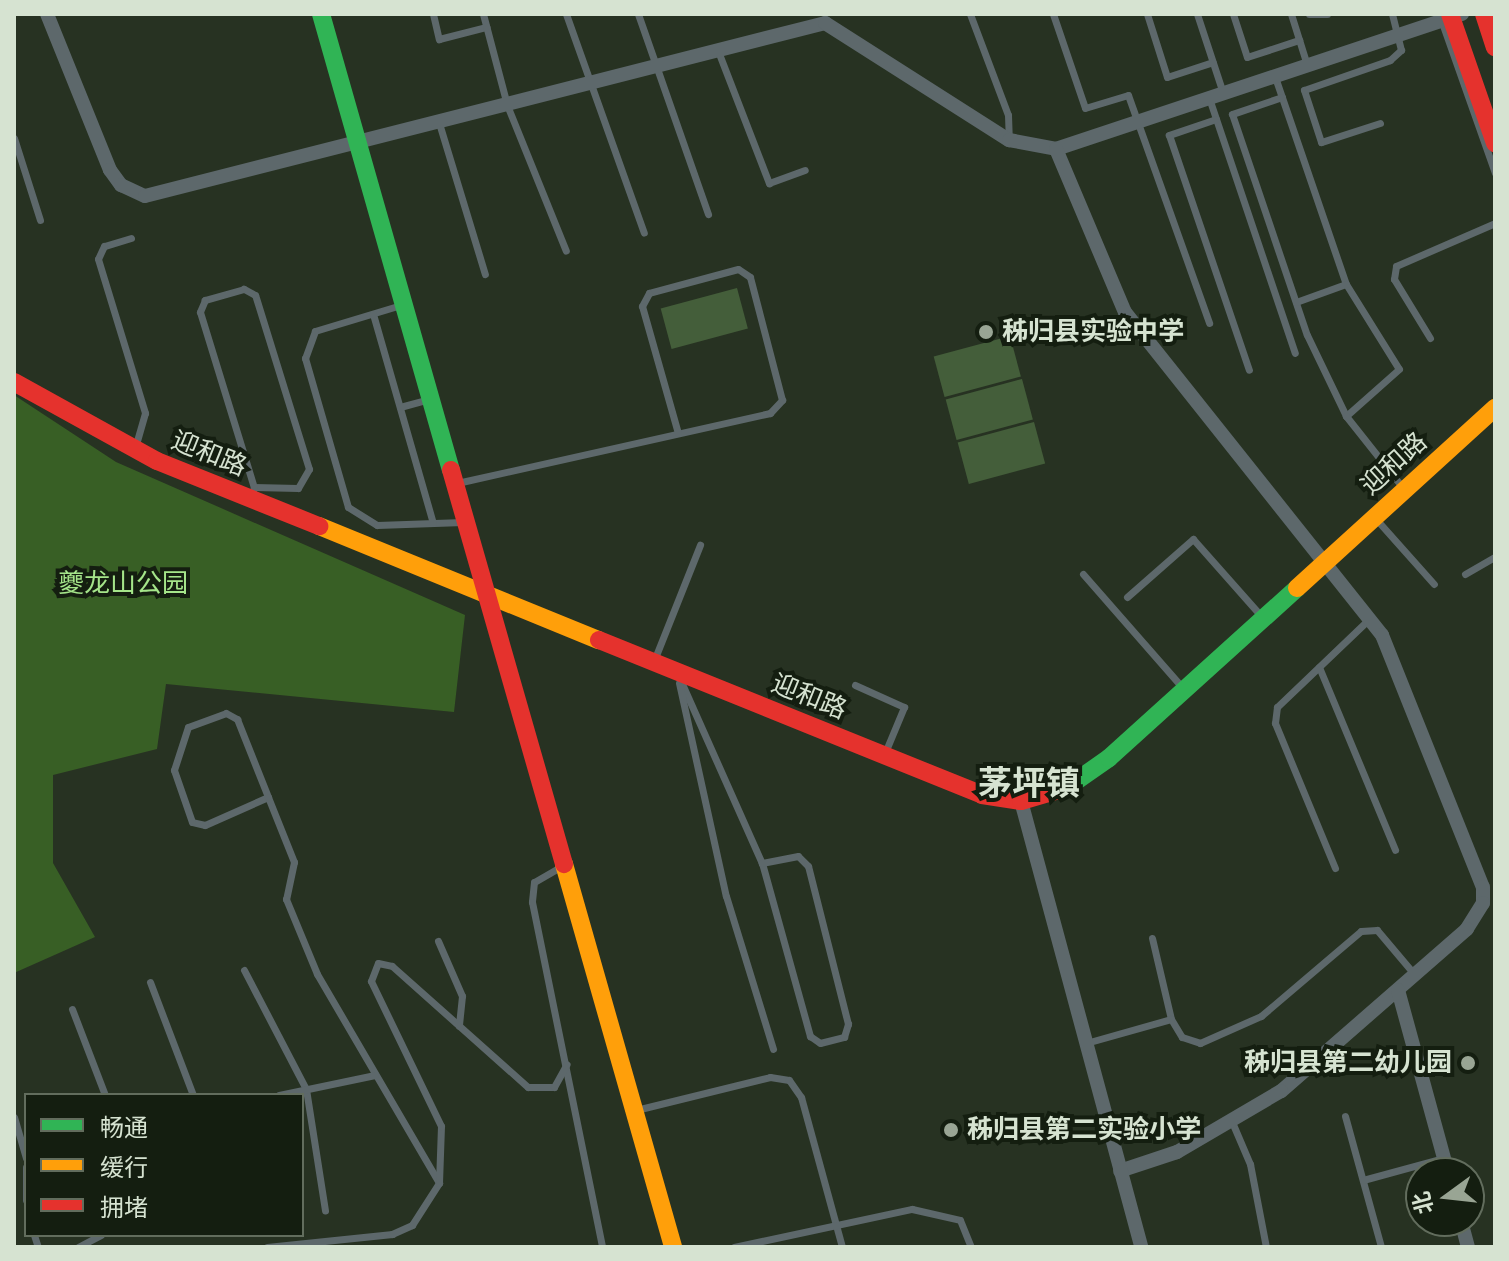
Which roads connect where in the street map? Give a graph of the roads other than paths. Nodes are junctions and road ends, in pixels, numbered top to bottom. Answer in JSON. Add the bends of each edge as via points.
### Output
{"nodes":[{"id":1,"x":47,"y":14,"type":"edge"},
{"id":2,"x":321,"y":14,"type":"edge"},
{"id":3,"x":433,"y":14,"type":"edge"},
{"id":4,"x":483,"y":14,"type":"edge"},
{"id":5,"x":566,"y":14,"type":"edge"},
{"id":6,"x":638,"y":14,"type":"edge"},
{"id":7,"x":970,"y":14,"type":"edge"},
{"id":8,"x":1053,"y":14,"type":"edge"},
{"id":9,"x":1147,"y":14,"type":"edge"},
{"id":10,"x":1197,"y":14,"type":"edge"},
{"id":11,"x":1233,"y":14,"type":"edge"},
{"id":12,"x":1291,"y":14,"type":"edge"},
{"id":13,"x":1309,"y":14,"type":"edge"},
{"id":14,"x":1327,"y":14,"type":"edge"},
{"id":15,"x":1392,"y":14,"type":"edge"},
{"id":16,"x":1484,"y":14,"type":"edge"},
{"id":17,"x":1449,"y":16,"type":"edge"},
{"id":18,"x":824,"y":19,"type":"edge"},
{"id":19,"x":486,"y":27,"type":"junction"},
{"id":20,"x":1399,"y":35,"type":"junction"},
{"id":21,"x":1299,"y":40,"type":"junction"},
{"id":22,"x":1495,"y":47,"type":"edge"},
{"id":23,"x":718,"y":51,"type":"junction"},
{"id":24,"x":1213,"y":62,"type":"junction"},
{"id":25,"x":1307,"y":65,"type":"junction"},
{"id":26,"x":652,"y":68,"type":"junction"},
{"id":27,"x":1275,"y":76,"type":"junction"},
{"id":28,"x":585,"y":85,"type":"junction"},
{"id":29,"x":1216,"y":96,"type":"junction"},
{"id":30,"x":1282,"y":97,"type":"junction"},
{"id":31,"x":507,"y":105,"type":"junction"},
{"id":32,"x":1216,"y":119,"type":"junction"},
{"id":33,"x":1137,"y":122,"type":"junction"},
{"id":34,"x":439,"y":123,"type":"junction"},
{"id":35,"x":1380,"y":123,"type":"dead end"},
{"id":36,"x":14,"y":138,"type":"edge"},
{"id":37,"x":1009,"y":140,"type":"junction"},
{"id":38,"x":1495,"y":143,"type":"edge"},
{"id":39,"x":358,"y":144,"type":"junction"},
{"id":40,"x":1056,"y":149,"type":"junction"},
{"id":41,"x":805,"y":170,"type":"dead end"},
{"id":42,"x":1495,"y":173,"type":"edge"},
{"id":43,"x":708,"y":214,"type":"dead end"},
{"id":44,"x":40,"y":220,"type":"dead end"},
{"id":45,"x":1495,"y":223,"type":"edge"},
{"id":46,"x":644,"y":233,"type":"dead end"},
{"id":47,"x":131,"y":238,"type":"dead end"},
{"id":48,"x":566,"y":251,"type":"dead end"},
{"id":49,"x":485,"y":274,"type":"dead end"},
{"id":50,"x":1346,"y":284,"type":"junction"},
{"id":51,"x":1296,"y":302,"type":"junction"},
{"id":52,"x":403,"y":304,"type":"junction"},
{"id":53,"x":373,"y":314,"type":"junction"},
{"id":54,"x":1209,"y":323,"type":"dead end"},
{"id":55,"x":1430,"y":338,"type":"dead end"},
{"id":56,"x":1295,"y":353,"type":"dead end"},
{"id":57,"x":1249,"y":370,"type":"dead end"},
{"id":58,"x":14,"y":382,"type":"edge"},
{"id":59,"x":431,"y":399,"type":"junction"},
{"id":60,"x":400,"y":407,"type":"junction"},
{"id":61,"x":1495,"y":408,"type":"edge"},
{"id":62,"x":1346,"y":416,"type":"junction"},
{"id":63,"x":678,"y":433,"type":"junction"},
{"id":64,"x":134,"y":450,"type":"junction"},
{"id":65,"x":455,"y":484,"type":"junction"},
{"id":66,"x":1405,"y":489,"type":"junction"},
{"id":67,"x":252,"y":493,"type":"junction"},
{"id":68,"x":1374,"y":517,"type":"junction"},
{"id":69,"x":466,"y":522,"type":"junction"},
{"id":70,"x":433,"y":523,"type":"junction"},
{"id":71,"x":700,"y":545,"type":"dead end"},
{"id":72,"x":1495,"y":557,"type":"edge"},
{"id":73,"x":1325,"y":562,"type":"junction"},
{"id":74,"x":1083,"y":574,"type":"dead end"},
{"id":75,"x":1465,"y":574,"type":"dead end"},
{"id":76,"x":1434,"y":584,"type":"dead end"},
{"id":77,"x":487,"y":595,"type":"junction"},
{"id":78,"x":1127,"y":597,"type":"dead end"},
{"id":79,"x":1263,"y":618,"type":"junction"},
{"id":80,"x":1370,"y":618,"type":"junction"},
{"id":81,"x":653,"y":662,"type":"junction"},
{"id":82,"x":1319,"y":667,"type":"junction"},
{"id":83,"x":676,"y":672,"type":"junction"},
{"id":84,"x":855,"y":685,"type":"dead end"},
{"id":85,"x":1184,"y":690,"type":"junction"},
{"id":86,"x":884,"y":756,"type":"junction"},
{"id":87,"x":268,"y":797,"type":"junction"},
{"id":88,"x":1021,"y":801,"type":"junction"},
{"id":89,"x":1395,"y":850,"type":"dead end"},
{"id":90,"x":762,"y":863,"type":"junction"},
{"id":91,"x":564,"y":866,"type":"junction"},
{"id":92,"x":1335,"y":868,"type":"dead end"},
{"id":93,"x":1152,"y":938,"type":"dead end"},
{"id":94,"x":438,"y":941,"type":"dead end"},
{"id":95,"x":244,"y":970,"type":"dead end"},
{"id":96,"x":1415,"y":975,"type":"junction"},
{"id":97,"x":150,"y":982,"type":"dead end"},
{"id":98,"x":1398,"y":990,"type":"junction"},
{"id":99,"x":72,"y":1009,"type":"dead end"},
{"id":100,"x":1171,"y":1019,"type":"junction"},
{"id":101,"x":459,"y":1026,"type":"junction"},
{"id":102,"x":1086,"y":1043,"type":"junction"},
{"id":103,"x":773,"y":1049,"type":"dead end"},
{"id":104,"x":567,"y":1064,"type":"junction"},
{"id":105,"x":375,"y":1075,"type":"junction"},
{"id":106,"x":306,"y":1089,"type":"junction"},
{"id":107,"x":104,"y":1093,"type":"edge"},
{"id":108,"x":192,"y":1093,"type":"edge"},
{"id":109,"x":288,"y":1093,"type":"edge"},
{"id":110,"x":634,"y":1110,"type":"junction"},
{"id":111,"x":1345,"y":1116,"type":"dead end"},
{"id":112,"x":14,"y":1117,"type":"edge"},
{"id":113,"x":1232,"y":1122,"type":"junction"},
{"id":114,"x":24,"y":1151,"type":"edge"},
{"id":115,"x":1444,"y":1157,"type":"edge"},
{"id":116,"x":1405,"y":1169,"type":"edge"},
{"id":117,"x":1120,"y":1171,"type":"junction"},
{"id":118,"x":1363,"y":1180,"type":"junction"},
{"id":119,"x":439,"y":1183,"type":"junction"},
{"id":120,"x":325,"y":1211,"type":"dead end"},
{"id":121,"x":835,"y":1222,"type":"junction"},
{"id":122,"x":97,"y":1237,"type":"edge"},
{"id":123,"x":78,"y":1247,"type":"edge"},
{"id":124,"x":267,"y":1247,"type":"edge"},
{"id":125,"x":605,"y":1247,"type":"edge"},
{"id":126,"x":673,"y":1247,"type":"edge"},
{"id":127,"x":734,"y":1247,"type":"edge"},
{"id":128,"x":842,"y":1247,"type":"edge"},
{"id":129,"x":971,"y":1247,"type":"edge"},
{"id":130,"x":1141,"y":1247,"type":"edge"},
{"id":131,"x":1266,"y":1247,"type":"edge"},
{"id":132,"x":1381,"y":1247,"type":"edge"}],
"edges":[{"from":1,"to":39,"type":"street","via":[[106,161],[128,190],[164,193]]},
{"from":2,"to":39,"type":"street"},
{"from":3,"to":19,"type":"lane","via":[[439,39]]},
{"from":4,"to":19,"type":"lane"},
{"from":5,"to":28,"type":"lane"},
{"from":6,"to":26,"type":"lane"},
{"from":7,"to":37,"type":"lane","via":[[1008,115]]},
{"from":8,"to":33,"type":"lane","via":[[1085,108],[1128,95]]},
{"from":9,"to":24,"type":"lane","via":[[1167,77]]},
{"from":10,"to":24,"type":"lane"},
{"from":11,"to":21,"type":"lane","via":[[1247,57]]},
{"from":12,"to":21,"type":"lane"},
{"from":13,"to":14,"type":"lane"},
{"from":15,"to":20,"type":"lane"},
{"from":16,"to":22,"type":"street"},
{"from":17,"to":20,"type":"street"},
{"from":17,"to":38,"type":"street"},
{"from":17,"to":42,"type":"lane"},
{"from":18,"to":23,"type":"street"},
{"from":18,"to":37,"type":"street"},
{"from":19,"to":31,"type":"lane"},
{"from":20,"to":25,"type":"street"},
{"from":20,"to":35,"type":"lane","via":[[1401,50],[1390,60],[1304,90],[1321,142]]},
{"from":21,"to":25,"type":"lane"},
{"from":23,"to":26,"type":"street"},
{"from":23,"to":41,"type":"lane","via":[[769,183]]},
{"from":24,"to":29,"type":"lane"},
{"from":25,"to":27,"type":"street"},
{"from":26,"to":28,"type":"street"},
{"from":26,"to":43,"type":"lane"},
{"from":27,"to":29,"type":"street"},
{"from":27,"to":30,"type":"lane"},
{"from":28,"to":31,"type":"street"},
{"from":28,"to":46,"type":"lane"},
{"from":29,"to":32,"type":"lane"},
{"from":29,"to":33,"type":"street"},
{"from":30,"to":50,"type":"lane"},
{"from":30,"to":51,"type":"lane","via":[[1232,114]]},
{"from":31,"to":34,"type":"street"},
{"from":31,"to":48,"type":"lane"},
{"from":32,"to":56,"type":"lane"},
{"from":32,"to":57,"type":"lane","via":[[1169,135]]},
{"from":33,"to":40,"type":"street"},
{"from":33,"to":54,"type":"lane"},
{"from":34,"to":39,"type":"street"},
{"from":34,"to":49,"type":"lane"},
{"from":36,"to":44,"type":"lane"},
{"from":37,"to":40,"type":"street"},
{"from":39,"to":52,"type":"street"},
{"from":40,"to":73,"type":"street","via":[[1125,312]]},
{"from":45,"to":55,"type":"lane","via":[[1396,266],[1394,279]]},
{"from":47,"to":64,"type":"lane","via":[[104,246],[98,259],[145,413]]},
{"from":50,"to":51,"type":"lane"},
{"from":50,"to":62,"type":"lane","via":[[1399,369]]},
{"from":51,"to":62,"type":"lane"},
{"from":52,"to":53,"type":"lane"},
{"from":52,"to":59,"type":"street"},
{"from":53,"to":60,"type":"lane"},
{"from":53,"to":70,"type":"lane","via":[[315,331],[305,358],[348,507],[377,525]]},
{"from":58,"to":64,"type":"street","name":"迎和路"},
{"from":59,"to":60,"type":"lane"},
{"from":59,"to":65,"type":"street"},
{"from":60,"to":70,"type":"lane"},
{"from":61,"to":66,"type":"street","name":"迎和路"},
{"from":62,"to":66,"type":"lane"},
{"from":63,"to":63,"type":"lane","via":[[770,413],[782,400],[750,277],[738,269],[649,293],[642,306]]},
{"from":63,"to":65,"type":"lane"},
{"from":64,"to":67,"type":"street","name":"迎和路"},
{"from":65,"to":69,"type":"street"},
{"from":66,"to":68,"type":"street","name":"迎和路"},
{"from":67,"to":67,"type":"lane","via":[[200,312],[205,300],[244,289],[255,295],[309,469],[298,488]]},
{"from":67,"to":77,"type":"street","name":"迎和路"},
{"from":68,"to":73,"type":"street","name":"迎和路"},
{"from":68,"to":76,"type":"lane"},
{"from":69,"to":70,"type":"lane"},
{"from":69,"to":77,"type":"street"},
{"from":71,"to":81,"type":"lane"},
{"from":72,"to":75,"type":"lane"},
{"from":73,"to":79,"type":"street","name":"迎和路"},
{"from":73,"to":80,"type":"street"},
{"from":74,"to":85,"type":"lane"},
{"from":77,"to":81,"type":"street","name":"迎和路"},
{"from":77,"to":91,"type":"street"},
{"from":78,"to":79,"type":"lane","via":[[1193,539]]},
{"from":79,"to":85,"type":"street","name":"迎和路"},
{"from":80,"to":82,"type":"lane"},
{"from":80,"to":96,"type":"street","via":[[1392,654],[1483,887],[1478,918]]},
{"from":81,"to":83,"type":"street","name":"迎和路"},
{"from":82,"to":89,"type":"lane"},
{"from":82,"to":92,"type":"lane","via":[[1277,707],[1275,723]]},
{"from":83,"to":86,"type":"street","name":"迎和路"},
{"from":83,"to":90,"type":"lane"},
{"from":83,"to":103,"type":"lane","via":[[726,896]]},
{"from":84,"to":86,"type":"lane","via":[[904,707]]},
{"from":85,"to":88,"type":"street","name":"迎和路","via":[[1085,777]]},
{"from":86,"to":88,"type":"street","name":"迎和路","via":[[982,795]]},
{"from":87,"to":87,"type":"lane","via":[[237,719],[226,713],[188,727],[174,770],[192,822],[205,825]]},
{"from":87,"to":105,"type":"lane","via":[[294,862],[286,899],[323,986]]},
{"from":88,"to":102,"type":"street"},
{"from":90,"to":90,"type":"lane","via":[[810,1036],[820,1043],[844,1037],[848,1024],[808,866],[798,856]]},
{"from":91,"to":104,"type":"lane","via":[[534,882],[532,902]]},
{"from":91,"to":110,"type":"street"},
{"from":93,"to":100,"type":"lane"},
{"from":94,"to":101,"type":"lane","via":[[462,996]]},
{"from":95,"to":106,"type":"lane"},
{"from":96,"to":98,"type":"street"},
{"from":96,"to":100,"type":"lane","via":[[1377,930],[1361,931],[1261,1016],[1200,1043],[1182,1037]]},
{"from":97,"to":108,"type":"lane"},
{"from":98,"to":113,"type":"street","via":[[1281,1091]]},
{"from":98,"to":115,"type":"street"},
{"from":99,"to":107,"type":"lane"},
{"from":100,"to":102,"type":"lane"},
{"from":101,"to":104,"type":"lane","via":[[533,1090],[554,1087]]},
{"from":101,"to":119,"type":"lane","via":[[392,966],[371,970],[441,1126]]},
{"from":102,"to":117,"type":"street"},
{"from":104,"to":125,"type":"lane"},
{"from":105,"to":106,"type":"lane"},
{"from":105,"to":119,"type":"lane"},
{"from":106,"to":109,"type":"lane"},
{"from":106,"to":120,"type":"lane"},
{"from":110,"to":121,"type":"lane","via":[[770,1077],[789,1080],[801,1097]]},
{"from":110,"to":126,"type":"street"},
{"from":111,"to":118,"type":"lane"},
{"from":112,"to":114,"type":"lane"},
{"from":113,"to":117,"type":"street"},
{"from":113,"to":131,"type":"lane","via":[[1250,1164]]},
{"from":116,"to":118,"type":"lane"},
{"from":117,"to":130,"type":"street"},
{"from":118,"to":132,"type":"lane"},
{"from":119,"to":124,"type":"lane","via":[[412,1225],[392,1234]]},
{"from":121,"to":127,"type":"lane"},
{"from":121,"to":128,"type":"lane"},
{"from":121,"to":129,"type":"lane","via":[[886,1210],[946,1213],[960,1220]]},
{"from":122,"to":123,"type":"lane"}]}
